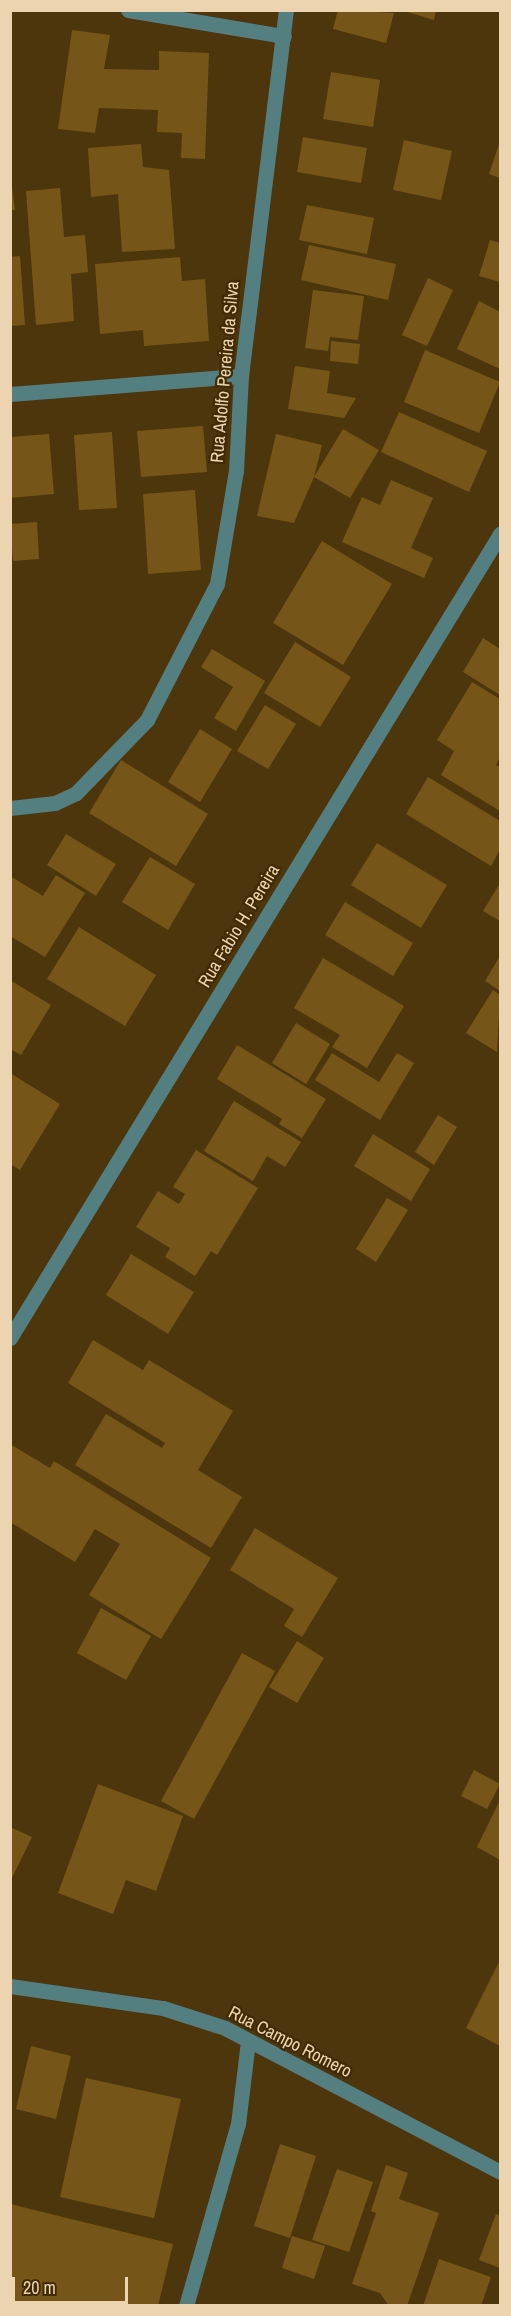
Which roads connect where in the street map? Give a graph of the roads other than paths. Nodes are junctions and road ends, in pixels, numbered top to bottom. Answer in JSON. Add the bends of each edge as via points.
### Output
{"nodes":[{"id":1,"x":128,"y":10,"type":"edge"},
{"id":2,"x":286,"y":10,"type":"edge"},
{"id":3,"x":284,"y":36,"type":"junction"},
{"id":4,"x":241,"y":376,"type":"junction"},
{"id":5,"x":10,"y":394,"type":"edge"},
{"id":6,"x":501,"y":534,"type":"edge"},
{"id":7,"x":10,"y":808,"type":"edge"},
{"id":8,"x":10,"y":1338,"type":"edge"},
{"id":9,"x":10,"y":1986,"type":"edge"},
{"id":10,"x":249,"y":2041,"type":"junction"},
{"id":11,"x":501,"y":2172,"type":"edge"},
{"id":12,"x":186,"y":2306,"type":"edge"}],
"edges":[{"from":1,"to":3,"type":"street"},
{"from":2,"to":3,"type":"street","name":"Rua Adolfo Pereira da Silva"},
{"from":3,"to":4,"type":"street","name":"Rua Adolfo Pereira da Silva"},
{"from":4,"to":5,"type":"street"},
{"from":4,"to":7,"type":"street","name":"Rua Adolfo Pereira da Silva","via":[[236,471],[217,584],[147,720],[76,793],[55,803]]},
{"from":6,"to":8,"type":"street","name":"Rua Fabio H. Pereira"},
{"from":9,"to":10,"type":"street","name":"Rua Campo Romero","via":[[163,2008],[225,2028]]},
{"from":10,"to":11,"type":"street","name":"Rua Campo Romero"},
{"from":10,"to":12,"type":"street","via":[[238,2124]]}]}
